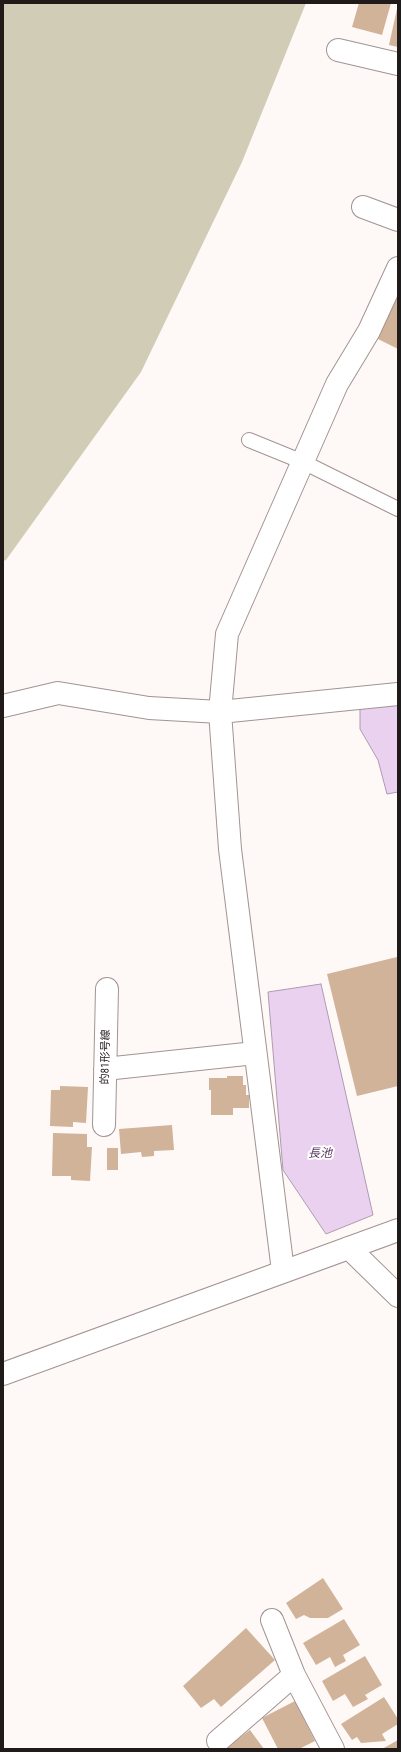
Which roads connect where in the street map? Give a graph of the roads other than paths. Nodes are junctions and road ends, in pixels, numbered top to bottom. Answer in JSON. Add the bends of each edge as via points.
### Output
{"nodes":[{"id":1,"x":338,"y":50,"type":"dead end"},
{"id":2,"x":398,"y":64,"type":"edge"},
{"id":3,"x":363,"y":207,"type":"dead end"},
{"id":4,"x":398,"y":220,"type":"edge"},
{"id":5,"x":398,"y":268,"type":"edge"},
{"id":6,"x":249,"y":440,"type":"dead end"},
{"id":7,"x":303,"y":462,"type":"junction"},
{"id":8,"x":398,"y":509,"type":"edge"},
{"id":9,"x":398,"y":694,"type":"edge"},
{"id":10,"x":3,"y":706,"type":"edge"},
{"id":11,"x":220,"y":712,"type":"junction"},
{"id":12,"x":107,"y":990,"type":"dead end"},
{"id":13,"x":255,"y":1053,"type":"junction"},
{"id":14,"x":105,"y":1069,"type":"junction"},
{"id":15,"x":104,"y":1125,"type":"dead end"},
{"id":16,"x":398,"y":1230,"type":"edge"},
{"id":17,"x":349,"y":1248,"type":"junction"},
{"id":18,"x":283,"y":1271,"type":"junction"},
{"id":19,"x":398,"y":1296,"type":"edge"},
{"id":20,"x":3,"y":1374,"type":"edge"},
{"id":21,"x":272,"y":1620,"type":"dead end"},
{"id":22,"x":294,"y":1675,"type":"junction"},
{"id":23,"x":218,"y":1741,"type":"dead end"},
{"id":24,"x":333,"y":1749,"type":"edge"}],
"edges":[{"from":1,"to":2,"type":"street"},
{"from":3,"to":4,"type":"street"},
{"from":5,"to":7,"type":"street","via":[[369,331],[337,384]]},
{"from":6,"to":7,"type":"lane"},
{"from":7,"to":8,"type":"lane"},
{"from":7,"to":11,"type":"street","via":[[228,634]]},
{"from":9,"to":11,"type":"street"},
{"from":10,"to":11,"type":"street","via":[[58,693],[149,708]]},
{"from":11,"to":13,"type":"street","via":[[230,849]]},
{"from":12,"to":14,"type":"street","name":"的81形号線"},
{"from":13,"to":14,"type":"street"},
{"from":13,"to":18,"type":"street"},
{"from":14,"to":15,"type":"street","name":"的81形号線"},
{"from":16,"to":17,"type":"street"},
{"from":17,"to":18,"type":"street"},
{"from":17,"to":19,"type":"street"},
{"from":18,"to":20,"type":"street"},
{"from":21,"to":22,"type":"street"},
{"from":22,"to":23,"type":"street"},
{"from":22,"to":24,"type":"street"}]}
